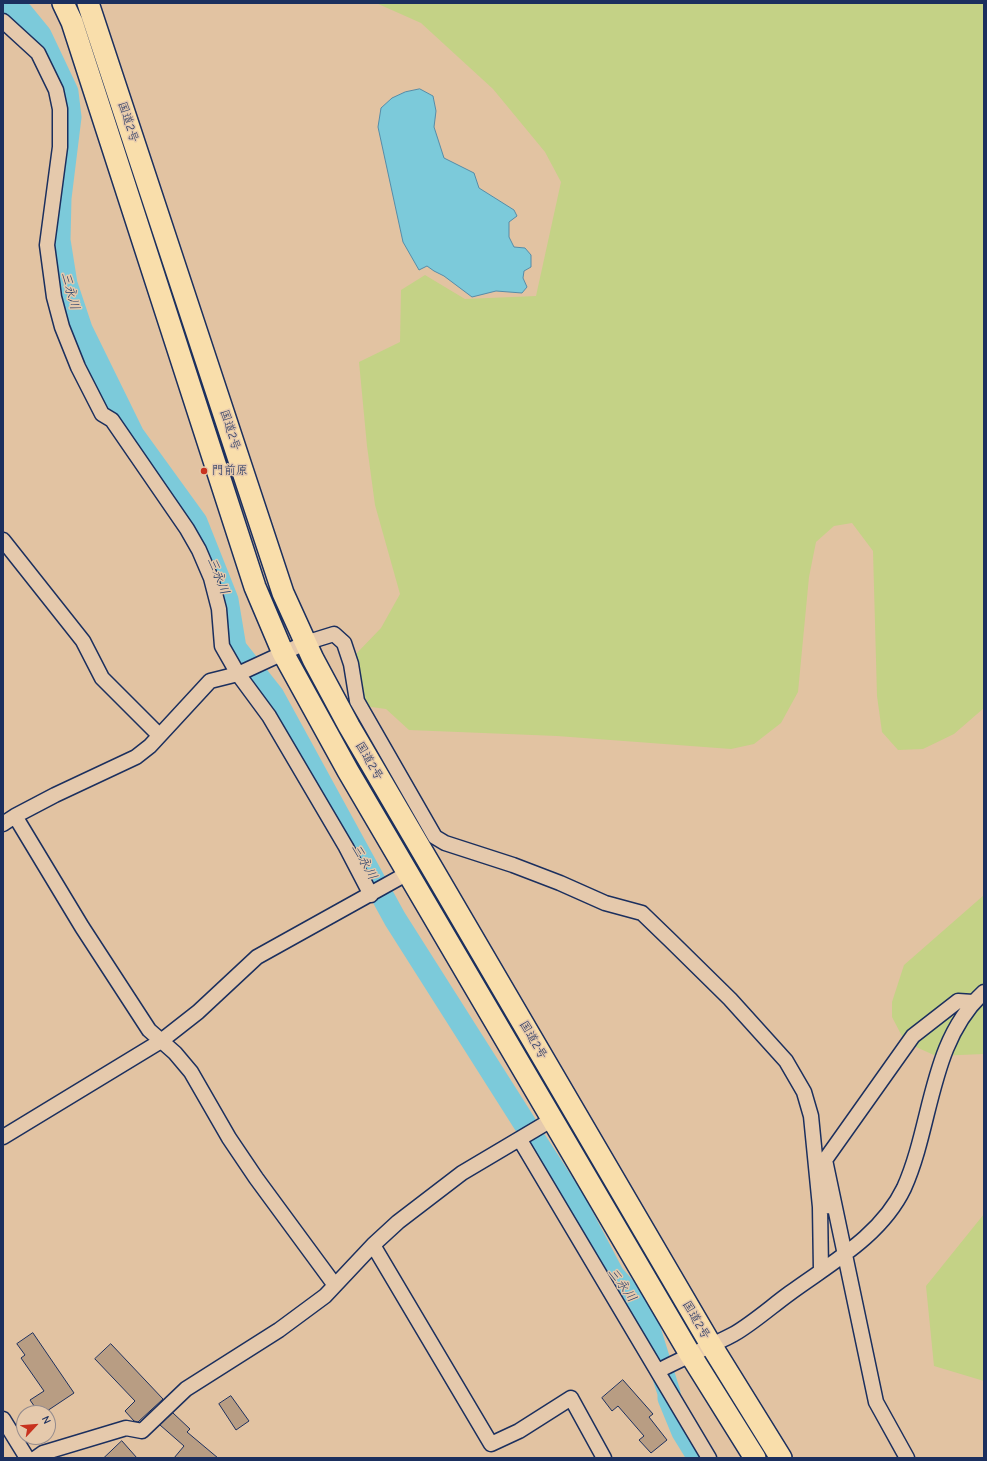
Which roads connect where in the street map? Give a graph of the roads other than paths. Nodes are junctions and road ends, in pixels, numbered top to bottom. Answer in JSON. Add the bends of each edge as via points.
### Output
{"nodes":[{"id":1,"x":63,"y":3,"type":"edge"},
{"id":2,"x":88,"y":3,"type":"edge"},
{"id":3,"x":3,"y":22,"type":"edge"},
{"id":4,"x":3,"y":540,"type":"edge"},
{"id":5,"x":305,"y":643,"type":"junction"},
{"id":6,"x":276,"y":656,"type":"junction"},
{"id":7,"x":240,"y":673,"type":"junction"},
{"id":8,"x":158,"y":736,"type":"junction"},
{"id":9,"x":15,"y":816,"type":"junction"},
{"id":10,"x":3,"y":824,"type":"edge"},
{"id":11,"x":401,"y":877,"type":"junction"},
{"id":12,"x":374,"y":893,"type":"junction"},
{"id":13,"x":984,"y":992,"type":"edge"},
{"id":14,"x":973,"y":1002,"type":"junction"},
{"id":15,"x":162,"y":1041,"type":"junction"},
{"id":16,"x":553,"y":1120,"type":"junction"},
{"id":17,"x":3,"y":1137,"type":"edge"},
{"id":18,"x":520,"y":1140,"type":"junction"},
{"id":19,"x":827,"y":1206,"type":"junction"},
{"id":20,"x":373,"y":1245,"type":"junction"},
{"id":21,"x":844,"y":1255,"type":"junction"},
{"id":22,"x":821,"y":1270,"type":"junction"},
{"id":23,"x":334,"y":1284,"type":"junction"},
{"id":24,"x":711,"y":1345,"type":"junction"},
{"id":25,"x":690,"y":1354,"type":"junction"},
{"id":26,"x":658,"y":1372,"type":"junction"},
{"id":27,"x":3,"y":1419,"type":"edge"},
{"id":28,"x":27,"y":1458,"type":"edge"},
{"id":29,"x":36,"y":1458,"type":"edge"},
{"id":30,"x":604,"y":1458,"type":"edge"},
{"id":31,"x":709,"y":1458,"type":"edge"},
{"id":32,"x":755,"y":1458,"type":"edge"},
{"id":33,"x":781,"y":1458,"type":"edge"},
{"id":34,"x":907,"y":1458,"type":"edge"}],
"edges":[{"from":1,"to":6,"type":"highway","name":"国道2号","via":[[72,22]]},
{"from":2,"to":5,"type":"highway","name":"国道2号","via":[[283,593]]},
{"from":3,"to":7,"type":"street","via":[[23,37],[38,53],[56,90],[60,109],[60,147],[47,245],[54,297],[67,340],[102,414],[112,420],[199,550],[211,578],[219,609],[222,646]]},
{"from":4,"to":8,"type":"street","via":[[83,641],[102,678]]},
{"from":5,"to":6,"type":"street"},
{"from":5,"to":19,"type":"street","via":[[334,634],[344,643],[351,664],[357,701],[434,837],[642,914],[734,1004],[786,1061],[804,1092],[811,1116]]},
{"from":5,"to":24,"type":"highway","name":"国道2号","via":[[352,733]]},
{"from":6,"to":7,"type":"street"},
{"from":6,"to":11,"type":"highway","name":"国道2号","via":[[348,771]]},
{"from":7,"to":8,"type":"street","via":[[210,681]]},
{"from":7,"to":12,"type":"street","via":[[269,716]]},
{"from":8,"to":9,"type":"street","via":[[136,757]]},
{"from":9,"to":10,"type":"street"},
{"from":9,"to":15,"type":"street","via":[[82,927],[149,1030]]},
{"from":11,"to":12,"type":"street"},
{"from":11,"to":16,"type":"highway","name":"国道2号"},
{"from":12,"to":15,"type":"street","via":[[257,957],[198,1012]]},
{"from":13,"to":14,"type":"street"},
{"from":14,"to":19,"type":"street","via":[[958,1001],[913,1036],[824,1160]]},
{"from":14,"to":21,"type":"street","via":[[950,1038],[936,1077],[915,1157],[903,1188],[890,1210],[871,1232]]},
{"from":15,"to":17,"type":"street"},
{"from":15,"to":23,"type":"street","via":[[192,1072],[229,1138]]},
{"from":16,"to":18,"type":"street"},
{"from":16,"to":25,"type":"highway","name":"国道2号"},
{"from":18,"to":20,"type":"street","via":[[462,1173],[398,1222]]},
{"from":18,"to":26,"type":"street"},
{"from":19,"to":21,"type":"street"},
{"from":19,"to":22,"type":"street"},
{"from":20,"to":23,"type":"street"},
{"from":20,"to":30,"type":"street","via":[[491,1444],[570,1398]]},
{"from":21,"to":22,"type":"street"},
{"from":21,"to":34,"type":"street","via":[[876,1402]]},
{"from":22,"to":24,"type":"street","via":[[735,1333]]},
{"from":23,"to":29,"type":"street","via":[[325,1296],[279,1330],[186,1389],[142,1431],[126,1428],[110,1431],[43,1453]]},
{"from":24,"to":25,"type":"street"},
{"from":24,"to":33,"type":"highway","name":"国道2号"},
{"from":25,"to":26,"type":"street"},
{"from":25,"to":32,"type":"highway","name":"国道2号"},
{"from":26,"to":31,"type":"street"},
{"from":27,"to":28,"type":"street"}]}
